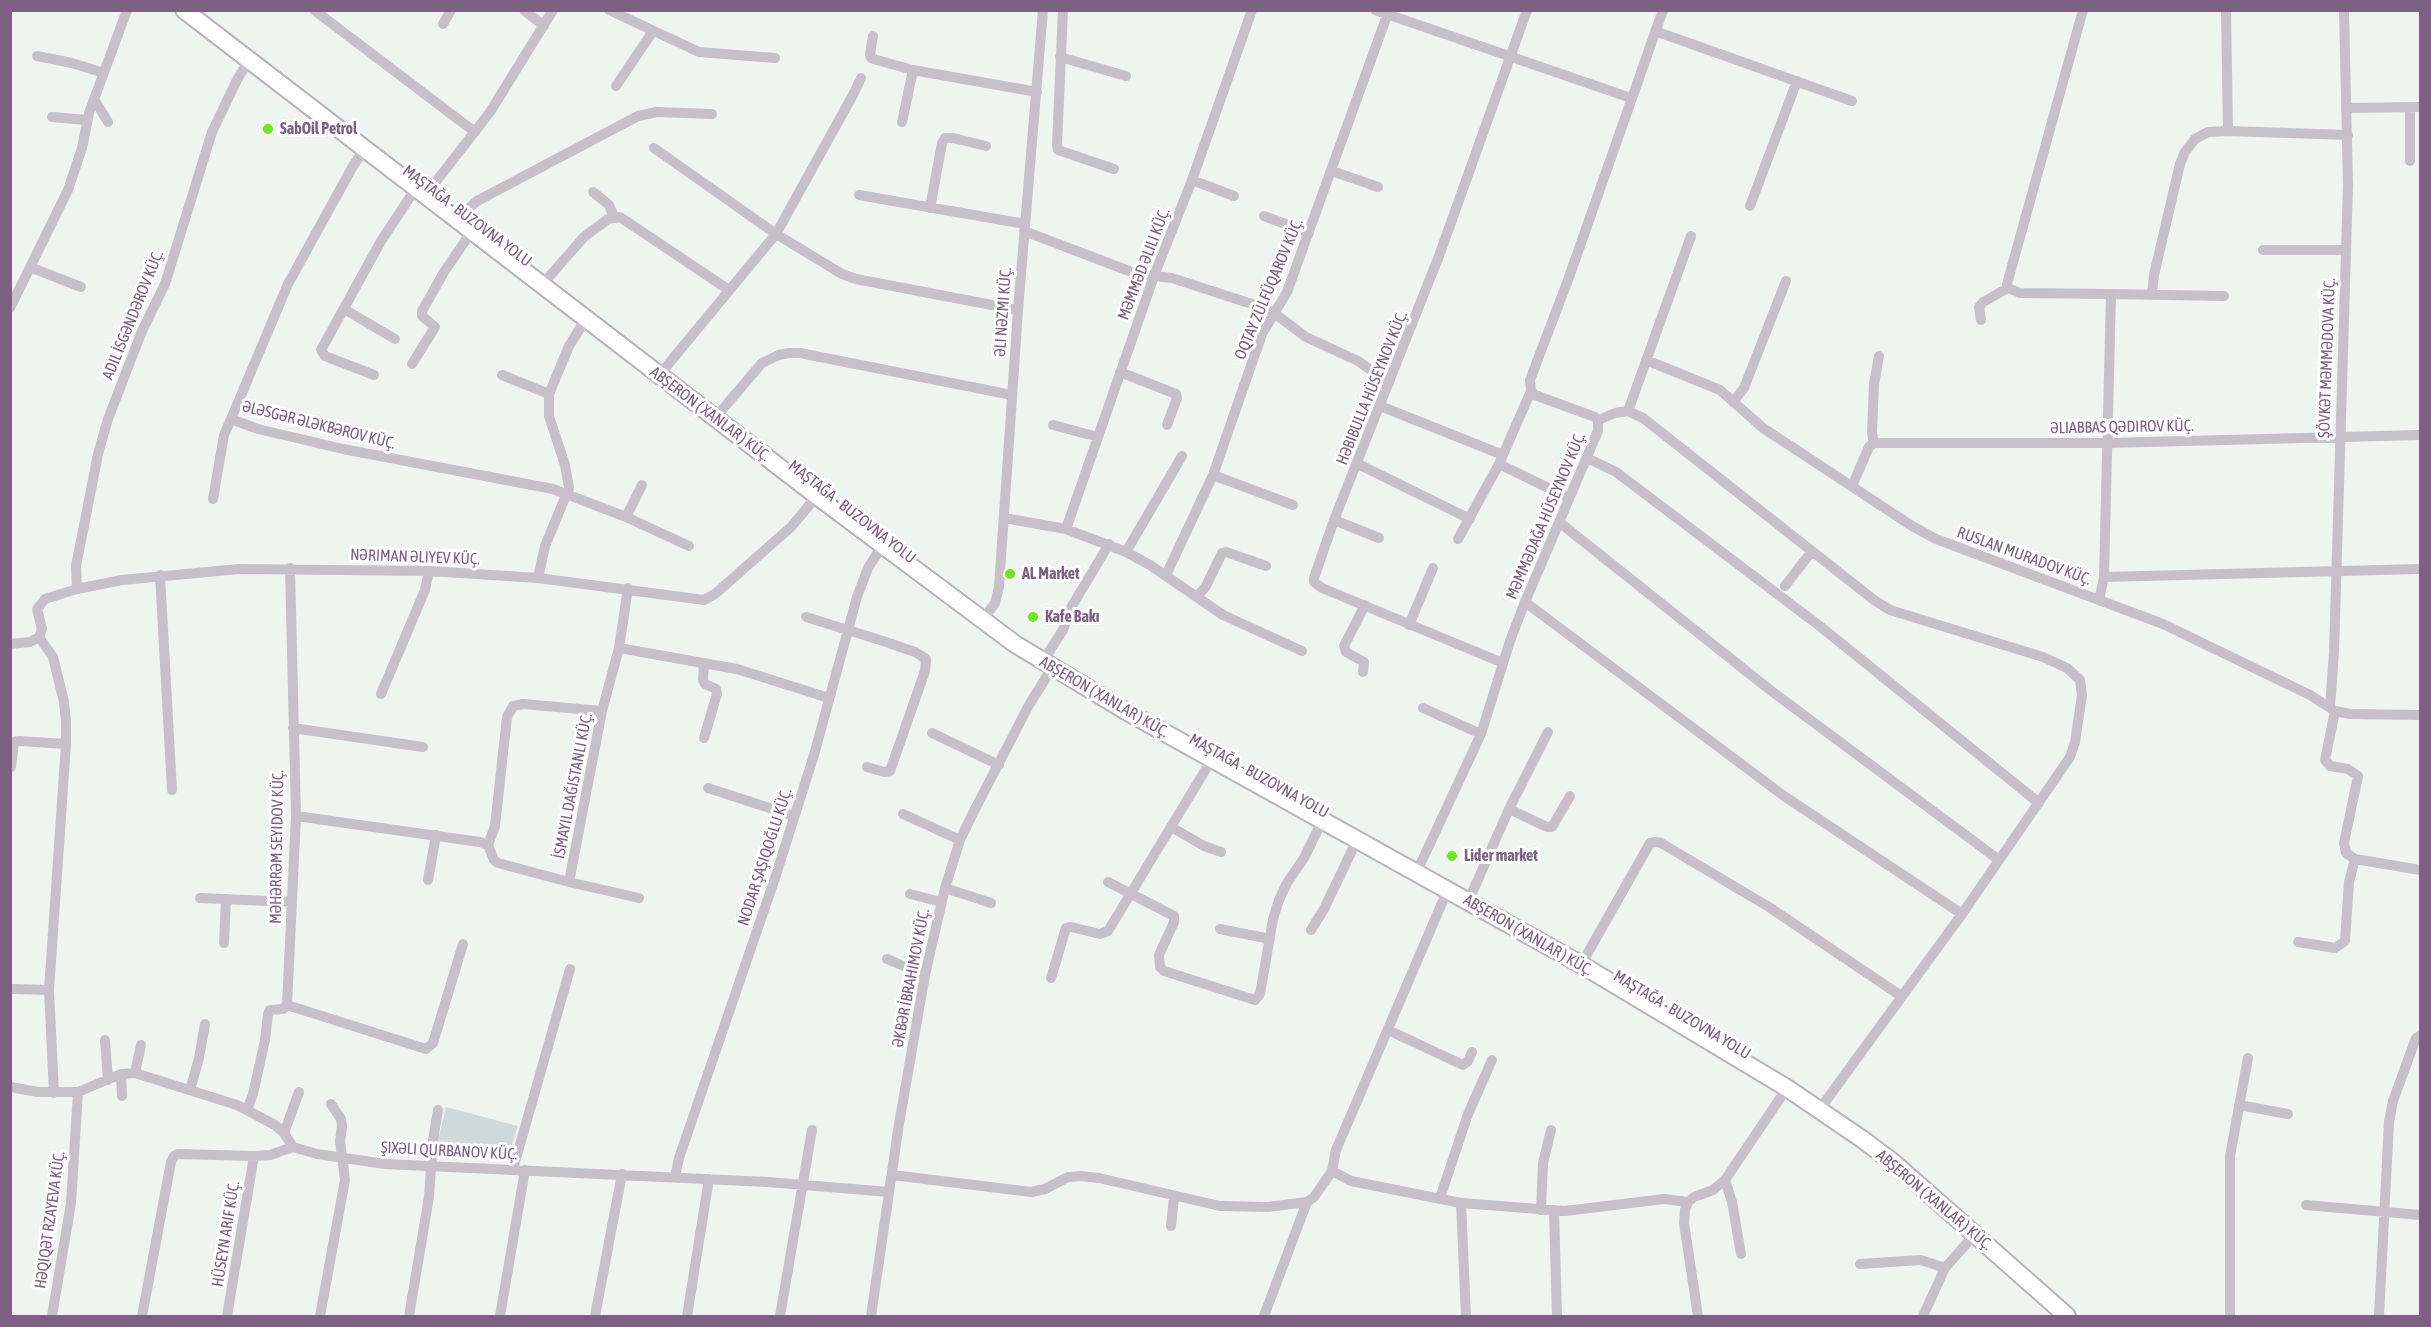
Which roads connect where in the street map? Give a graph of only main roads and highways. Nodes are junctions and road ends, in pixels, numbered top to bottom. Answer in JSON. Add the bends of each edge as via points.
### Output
{"nodes":[{"id":1,"x":184,"y":10,"type":"edge"},
{"id":2,"x":198,"y":10,"type":"edge"},
{"id":3,"x":252,"y":57,"type":"junction"},
{"id":4,"x":424,"y":188,"type":"junction"},
{"id":5,"x":984,"y":617,"type":"junction"},
{"id":6,"x":1050,"y":662,"type":"junction"},
{"id":7,"x":1823,"y":1106,"type":"junction"},
{"id":8,"x":2067,"y":1317,"type":"edge"},
{"id":9,"x":2080,"y":1317,"type":"edge"}],
"edges":[{"from":1,"to":3,"type":"main road","name":"ABŞERON ( XANLAR ) KÜÇ."},
{"from":2,"to":3,"type":"main road","name":"MAŞTAĞA - BUZOVNA YOLU"},
{"from":3,"to":4,"type":"main road","name":"MAŞTAĞA - BUZOVNA YOLU"},
{"from":3,"to":4,"type":"main road","name":"ABŞERON ( XANLAR ) KÜÇ.","via":[[365,149]]},
{"from":4,"to":5,"type":"main road","name":"MAŞTAĞA - BUZOVNA YOLU","via":[[548,278]]},
{"from":4,"to":5,"type":"main road","name":"ABŞERON ( XANLAR ) KÜÇ.","via":[[472,231],[882,546]]},
{"from":5,"to":6,"type":"main road","name":"MAŞTAĞA - BUZOVNA YOLU"},
{"from":6,"to":7,"type":"main road","name":"ABŞERON ( XANLAR ) KÜÇ.","via":[[1212,759],[1582,965]]},
{"from":6,"to":7,"type":"main road","name":"MAŞTAĞA - BUZOVNA YOLU","via":[[1586,956]]},
{"from":7,"to":8,"type":"main road","name":"ABŞERON ( XANLAR ) KÜÇ.","via":[[1894,1163]]},
{"from":7,"to":9,"type":"main road","name":"MAŞTAĞA - BUZOVNA YOLU","via":[[1900,1156]]}]}
